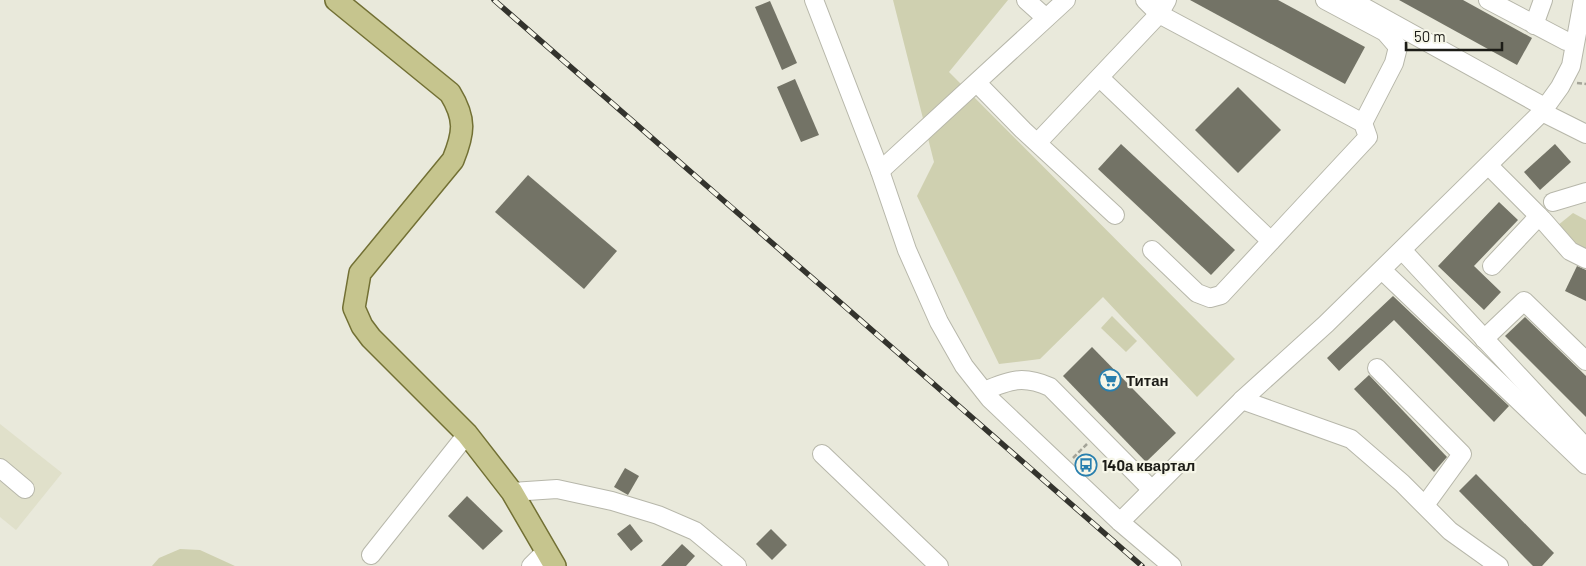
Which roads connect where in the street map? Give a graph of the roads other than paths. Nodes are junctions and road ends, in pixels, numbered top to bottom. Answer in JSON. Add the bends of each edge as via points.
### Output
{"nodes":[{"id":1,"x":336,"y":0,"type":"edge"},
{"id":2,"x":814,"y":0,"type":"edge"},
{"id":3,"x":1026,"y":0,"type":"edge"},
{"id":4,"x":1066,"y":0,"type":"edge"},
{"id":5,"x":1145,"y":0,"type":"edge"},
{"id":6,"x":1325,"y":0,"type":"edge"},
{"id":7,"x":1351,"y":0,"type":"edge"},
{"id":8,"x":1488,"y":0,"type":"edge"},
{"id":9,"x":1544,"y":0,"type":"edge"},
{"id":10,"x":1583,"y":0,"type":"edge"},
{"id":11,"x":1163,"y":7,"type":"edge"},
{"id":12,"x":1046,"y":18,"type":"junction"},
{"id":13,"x":1534,"y":25,"type":"junction"},
{"id":14,"x":1566,"y":41,"type":"dead end"},
{"id":15,"x":1100,"y":78,"type":"junction"},
{"id":16,"x":977,"y":83,"type":"junction"},
{"id":17,"x":1541,"y":108,"type":"junction"},
{"id":18,"x":1362,"y":123,"type":"junction"},
{"id":19,"x":1586,"y":134,"type":"edge"},
{"id":20,"x":1038,"y":142,"type":"junction"},
{"id":21,"x":1489,"y":166,"type":"junction"},
{"id":22,"x":880,"y":171,"type":"junction"},
{"id":23,"x":1586,"y":192,"type":"edge"},
{"id":24,"x":1553,"y":202,"type":"dead end"},
{"id":25,"x":1115,"y":216,"type":"dead end"},
{"id":26,"x":1539,"y":216,"type":"junction"},
{"id":27,"x":1271,"y":241,"type":"junction"},
{"id":28,"x":1152,"y":250,"type":"dead end"},
{"id":29,"x":1402,"y":250,"type":"junction"},
{"id":30,"x":1586,"y":259,"type":"edge"},
{"id":31,"x":1492,"y":266,"type":"dead end"},
{"id":32,"x":1382,"y":270,"type":"junction"},
{"id":33,"x":1484,"y":339,"type":"junction"},
{"id":34,"x":1586,"y":361,"type":"edge"},
{"id":35,"x":1377,"y":368,"type":"dead end"},
{"id":36,"x":984,"y":391,"type":"junction"},
{"id":37,"x":1242,"y":400,"type":"junction"},
{"id":38,"x":468,"y":434,"type":"junction"},
{"id":39,"x":1586,"y":448,"type":"edge"},
{"id":40,"x":822,"y":454,"type":"dead end"},
{"id":41,"x":1586,"y":466,"type":"edge"},
{"id":42,"x":0,"y":468,"type":"edge"},
{"id":43,"x":25,"y":489,"type":"dead end"},
{"id":44,"x":1152,"y":490,"type":"junction"},
{"id":45,"x":512,"y":492,"type":"junction"},
{"id":46,"x":1425,"y":505,"type":"junction"},
{"id":47,"x":1120,"y":522,"type":"junction"},
{"id":48,"x":371,"y":555,"type":"dead end"},
{"id":49,"x":544,"y":561,"type":"edge"},
{"id":50,"x":737,"y":566,"type":"edge"},
{"id":51,"x":939,"y":566,"type":"edge"},
{"id":52,"x":1172,"y":566,"type":"edge"},
{"id":53,"x":1499,"y":566,"type":"edge"}],
"edges":[{"from":1,"to":38,"type":"main road","via":[[450,93],[458,106],[462,120],[461,140],[453,160],[360,273],[354,308],[371,338]]},
{"from":2,"to":22,"type":"street"},
{"from":3,"to":12,"type":"street"},
{"from":4,"to":12,"type":"street"},
{"from":5,"to":11,"type":"street"},
{"from":6,"to":18,"type":"street","via":[[1385,32],[1398,47],[1394,63]]},
{"from":7,"to":17,"type":"street"},
{"from":8,"to":13,"type":"street"},
{"from":9,"to":13,"type":"street"},
{"from":10,"to":17,"type":"street","via":[[1571,66],[1557,93]]},
{"from":11,"to":15,"type":"street"},
{"from":11,"to":18,"type":"street"},
{"from":12,"to":16,"type":"street"},
{"from":13,"to":14,"type":"street"},
{"from":15,"to":20,"type":"street"},
{"from":15,"to":27,"type":"street"},
{"from":16,"to":20,"type":"street"},
{"from":16,"to":22,"type":"street"},
{"from":17,"to":19,"type":"street"},
{"from":17,"to":21,"type":"street"},
{"from":18,"to":27,"type":"street","via":[[1368,137]]},
{"from":20,"to":25,"type":"street"},
{"from":21,"to":26,"type":"street"},
{"from":21,"to":29,"type":"street"},
{"from":22,"to":36,"type":"street","via":[[907,250],[938,322],[964,366]]},
{"from":23,"to":24,"type":"street"},
{"from":26,"to":30,"type":"street","via":[[1570,251]]},
{"from":26,"to":31,"type":"street"},
{"from":27,"to":28,"type":"street","via":[[1221,295],[1210,298],[1197,293]]},
{"from":29,"to":32,"type":"street"},
{"from":29,"to":33,"type":"street"},
{"from":32,"to":37,"type":"street"},
{"from":32,"to":41,"type":"street"},
{"from":33,"to":34,"type":"street","via":[[1524,301]]},
{"from":33,"to":39,"type":"street"},
{"from":35,"to":46,"type":"street","via":[[1462,454]]},
{"from":36,"to":44,"type":"street","via":[[1010,380],[1034,380],[1050,387]]},
{"from":36,"to":47,"type":"street"},
{"from":37,"to":44,"type":"street"},
{"from":37,"to":46,"type":"street","via":[[1351,439]]},
{"from":38,"to":45,"type":"main road"},
{"from":38,"to":48,"type":"street"},
{"from":40,"to":51,"type":"street"},
{"from":42,"to":43,"type":"street"},
{"from":44,"to":47,"type":"street"},
{"from":45,"to":49,"type":"main road"},
{"from":45,"to":50,"type":"street","via":[[557,488],[658,515],[694,531]]},
{"from":46,"to":53,"type":"street","via":[[1450,531]]},
{"from":47,"to":52,"type":"street"}]}
